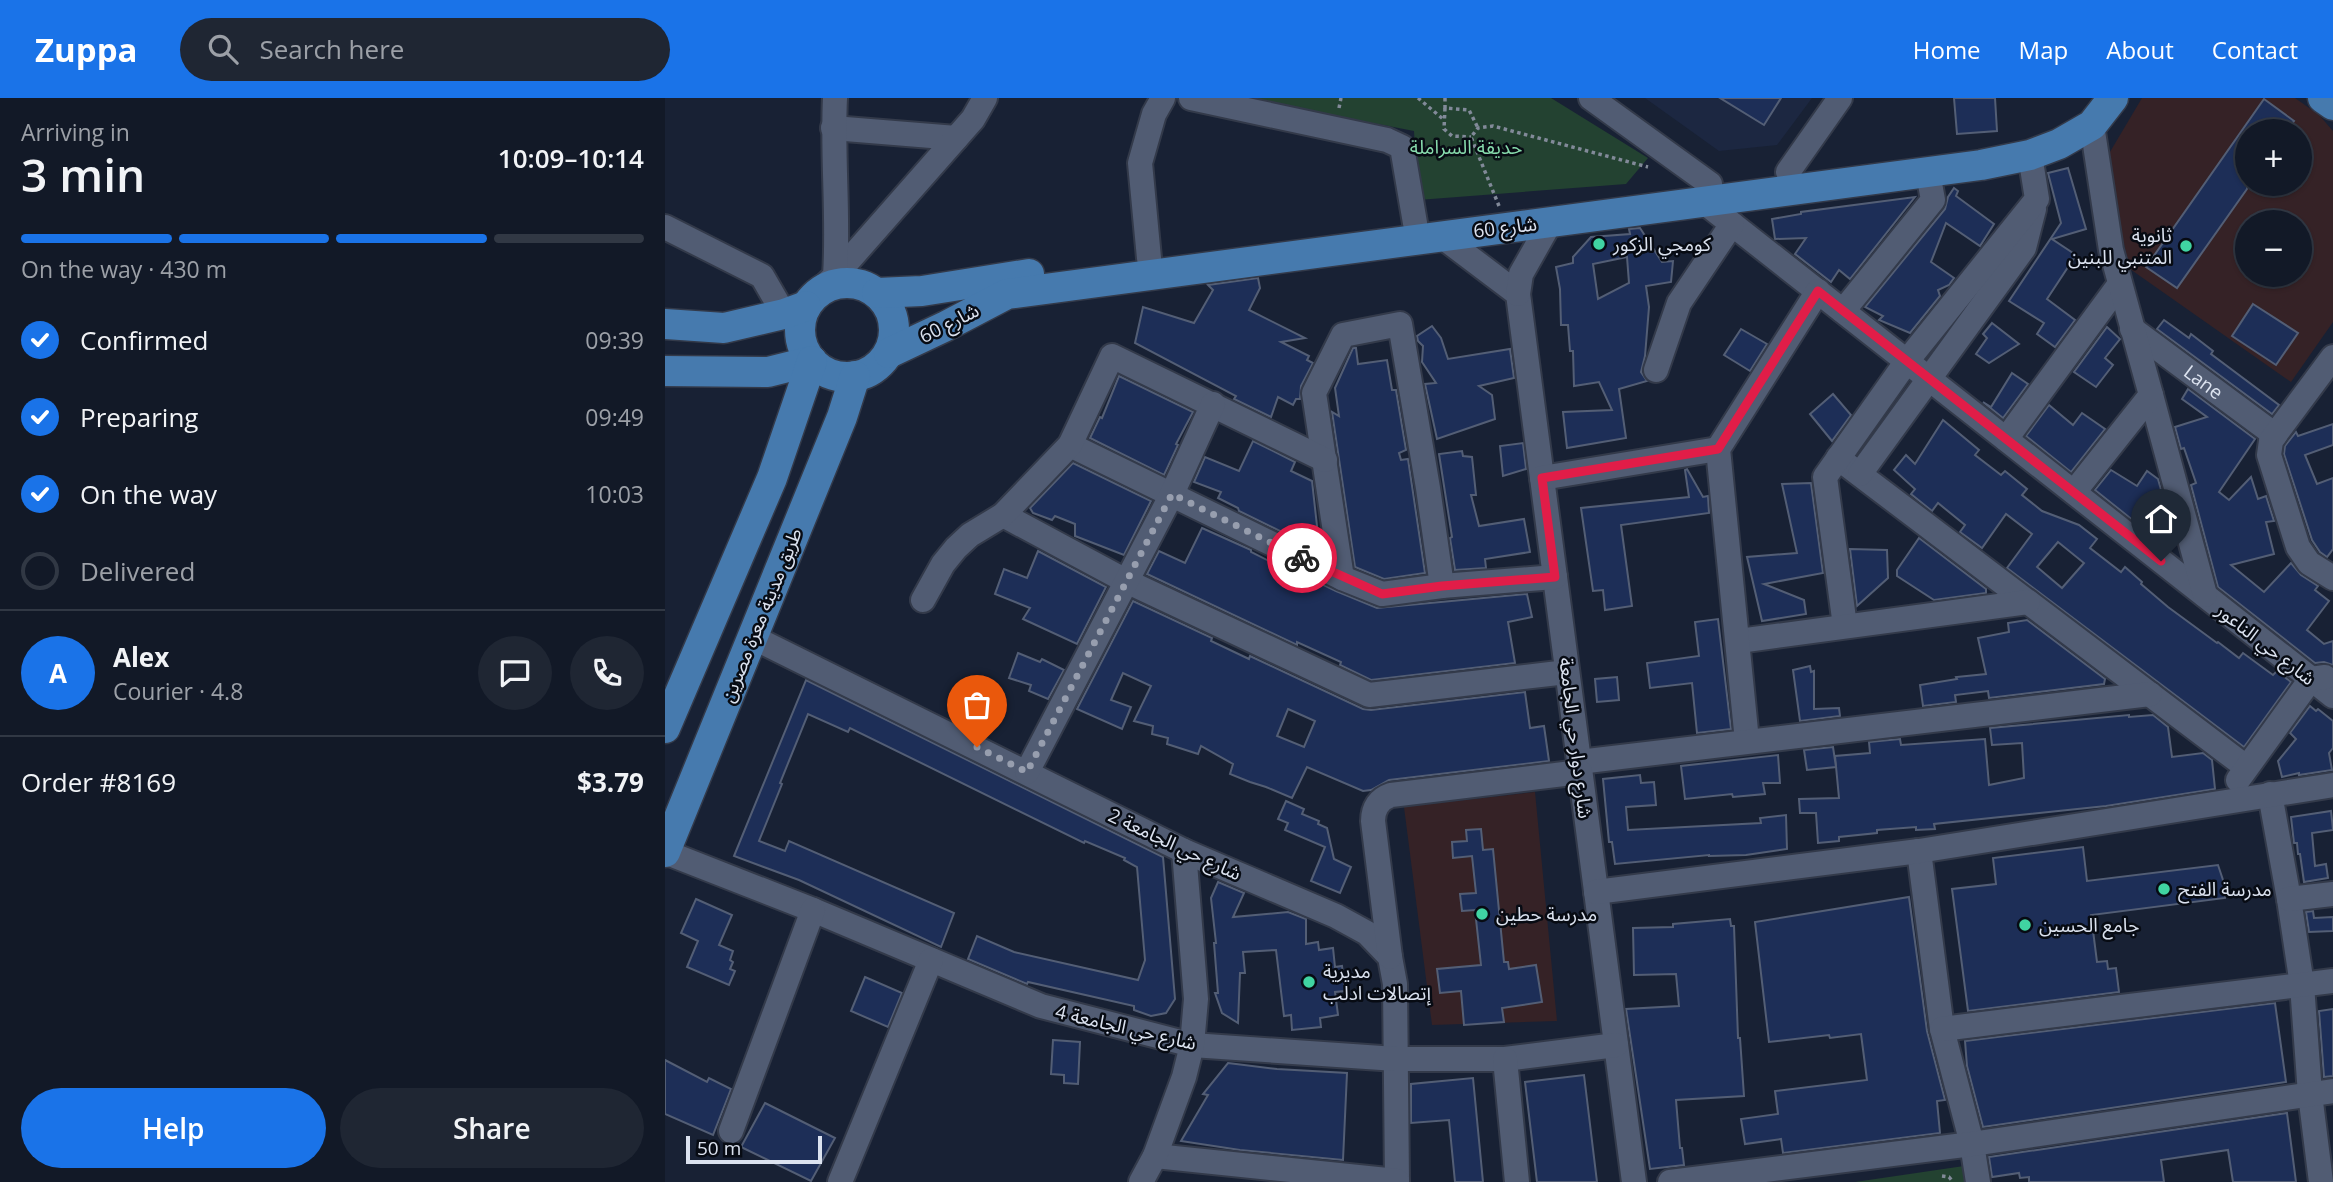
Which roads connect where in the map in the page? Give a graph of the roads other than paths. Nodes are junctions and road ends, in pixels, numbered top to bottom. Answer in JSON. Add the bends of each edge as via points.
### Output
{"nodes":[{"id":1,"x":835,"y":98,"type":"edge"},
{"id":2,"x":985,"y":98,"type":"edge"},
{"id":3,"x":1163,"y":98,"type":"edge"},
{"id":4,"x":1191,"y":98,"type":"edge"},
{"id":5,"x":1591,"y":98,"type":"edge"},
{"id":6,"x":1840,"y":98,"type":"edge"},
{"id":7,"x":2113,"y":98,"type":"edge"},
{"id":8,"x":2323,"y":98,"type":"edge"},
{"id":9,"x":2333,"y":106,"type":"edge"},
{"id":10,"x":2092,"y":112,"type":"edge"},
{"id":11,"x":833,"y":128,"type":"junction"},
{"id":12,"x":956,"y":138,"type":"junction"},
{"id":13,"x":2030,"y":155,"type":"junction"},
{"id":14,"x":1788,"y":172,"type":"junction"},
{"id":15,"x":1928,"y":173,"type":"junction"},
{"id":16,"x":1707,"y":193,"type":"junction"},
{"id":17,"x":2037,"y":199,"type":"junction"},
{"id":18,"x":1551,"y":221,"type":"junction"},
{"id":19,"x":1732,"y":224,"type":"junction"},
{"id":20,"x":665,"y":228,"type":"edge"},
{"id":21,"x":1427,"y":229,"type":"junction"},
{"id":22,"x":1149,"y":258,"type":"junction"},
{"id":23,"x":2119,"y":285,"type":"junction"},
{"id":24,"x":1818,"y":291,"type":"junction"},
{"id":25,"x":877,"y":293,"type":"junction"},
{"id":26,"x":1518,"y":294,"type":"junction"},
{"id":27,"x":810,"y":298,"type":"junction"},
{"id":28,"x":1843,"y":311,"type":"junction"},
{"id":29,"x":665,"y":324,"type":"edge"},
{"id":30,"x":724,"y":328,"type":"junction"},
{"id":31,"x":2132,"y":329,"type":"junction"},
{"id":32,"x":889,"y":352,"type":"junction"},
{"id":33,"x":811,"y":361,"type":"junction"},
{"id":34,"x":1907,"y":361,"type":"junction"},
{"id":35,"x":2332,"y":362,"type":"edge"},
{"id":36,"x":1655,"y":370,"type":"dead end"},
{"id":37,"x":665,"y":371,"type":"edge"},
{"id":38,"x":726,"y":372,"type":"junction"},
{"id":39,"x":855,"y":376,"type":"junction"},
{"id":40,"x":1929,"y":378,"type":"junction"},
{"id":41,"x":2151,"y":394,"type":"junction"},
{"id":42,"x":1213,"y":404,"type":"junction"},
{"id":43,"x":2275,"y":435,"type":"junction"},
{"id":44,"x":2006,"y":439,"type":"junction"},
{"id":45,"x":1070,"y":445,"type":"junction"},
{"id":46,"x":1718,"y":449,"type":"junction"},
{"id":47,"x":1838,"y":458,"type":"junction"},
{"id":48,"x":1325,"y":460,"type":"junction"},
{"id":49,"x":1860,"y":474,"type":"junction"},
{"id":50,"x":1542,"y":478,"type":"junction"},
{"id":51,"x":2074,"y":492,"type":"junction"},
{"id":52,"x":1172,"y":494,"type":"junction"},
{"id":53,"x":1003,"y":515,"type":"junction"},
{"id":54,"x":1555,"y":577,"type":"junction"},
{"id":55,"x":1342,"y":578,"type":"junction"},
{"id":56,"x":2333,"y":579,"type":"edge"},
{"id":57,"x":1126,"y":581,"type":"junction"},
{"id":58,"x":1442,"y":586,"type":"junction"},
{"id":59,"x":2205,"y":595,"type":"junction"},
{"id":60,"x":923,"y":600,"type":"dead end"},
{"id":61,"x":2028,"y":602,"type":"junction"},
{"id":62,"x":1845,"y":626,"type":"junction"},
{"id":63,"x":752,"y":636,"type":"junction"},
{"id":64,"x":1739,"y":641,"type":"junction"},
{"id":65,"x":1567,"y":673,"type":"junction"},
{"id":66,"x":2322,"y":678,"type":"edge"},
{"id":67,"x":2150,"y":694,"type":"junction"},
{"id":68,"x":2333,"y":696,"type":"edge"},
{"id":69,"x":665,"y":728,"type":"edge"},
{"id":70,"x":1748,"y":741,"type":"junction"},
{"id":71,"x":1580,"y":767,"type":"junction"},
{"id":72,"x":2246,"y":767,"type":"junction"},
{"id":73,"x":1027,"y":772,"type":"junction"},
{"id":74,"x":2333,"y":785,"type":"edge"},
{"id":75,"x":2270,"y":794,"type":"junction"},
{"id":76,"x":2223,"y":802,"type":"junction"},
{"id":77,"x":1184,"y":851,"type":"junction"},
{"id":78,"x":1919,"y":851,"type":"junction"},
{"id":79,"x":665,"y":852,"type":"edge"},
{"id":80,"x":1596,"y":892,"type":"junction"},
{"id":81,"x":2333,"y":894,"type":"edge"},
{"id":82,"x":2289,"y":900,"type":"junction"},
{"id":83,"x":813,"y":910,"type":"junction"},
{"id":84,"x":1390,"y":957,"type":"junction"},
{"id":85,"x":932,"y":960,"type":"junction"},
{"id":86,"x":2333,"y":981,"type":"edge"},
{"id":87,"x":2302,"y":985,"type":"junction"},
{"id":88,"x":1942,"y":1029,"type":"junction"},
{"id":89,"x":1192,"y":1045,"type":"junction"},
{"id":90,"x":1616,"y":1045,"type":"junction"},
{"id":91,"x":1396,"y":1059,"type":"junction"},
{"id":92,"x":1505,"y":1059,"type":"junction"},
{"id":93,"x":2322,"y":1093,"type":"edge"},
{"id":94,"x":731,"y":1131,"type":"dead end"},
{"id":95,"x":1972,"y":1144,"type":"junction"},
{"id":96,"x":1154,"y":1156,"type":"junction"},
{"id":97,"x":1397,"y":1181,"type":"edge"},
{"id":98,"x":840,"y":1182,"type":"edge"},
{"id":99,"x":1141,"y":1182,"type":"edge"},
{"id":100,"x":1517,"y":1182,"type":"edge"},
{"id":101,"x":1634,"y":1182,"type":"edge"},
{"id":102,"x":1670,"y":1182,"type":"edge"},
{"id":103,"x":1978,"y":1182,"type":"edge"},
{"id":104,"x":2321,"y":1182,"type":"edge"}],
"edges":[{"from":1,"to":11,"type":"street"},
{"from":2,"to":12,"type":"street"},
{"from":3,"to":22,"type":"street","via":[[1140,163]]},
{"from":4,"to":21,"type":"street","via":[[1397,144],[1402,147]]},
{"from":5,"to":16,"type":"street","name":"شارع حي الناعور"},
{"from":6,"to":14,"type":"street"},
{"from":7,"to":10,"type":"main road","name":"شارع 60"},
{"from":8,"to":9,"type":"main road"},
{"from":10,"to":13,"type":"main road","name":"شارع 60","via":[[2059,144]]},
{"from":10,"to":14,"type":"main road","name":"شارع 60","via":[[2087,106],[2055,127],[2011,142]]},
{"from":10,"to":23,"type":"street"},
{"from":11,"to":12,"type":"street"},
{"from":11,"to":27,"type":"street","via":[[837,247]]},
{"from":12,"to":27,"type":"street"},
{"from":13,"to":15,"type":"main road","name":"شارع 60"},
{"from":13,"to":17,"type":"street"},
{"from":14,"to":16,"type":"main road","name":"شارع 60"},
{"from":15,"to":16,"type":"main road","name":"شارع 60"},
{"from":15,"to":28,"type":"street","via":[[1933,200]]},
{"from":16,"to":18,"type":"main road","name":"شارع 60"},
{"from":16,"to":19,"type":"street","name":"شارع حي الناعور"},
{"from":16,"to":21,"type":"main road","name":"شارع 60","via":[[1501,211]]},
{"from":17,"to":34,"type":"street"},
{"from":17,"to":40,"type":"street","via":[[2024,248]]},
{"from":18,"to":21,"type":"main road","name":"شارع 60"},
{"from":18,"to":26,"type":"street","name":"شارع دوار حي الجامعة","via":[[1521,275]]},
{"from":19,"to":24,"type":"street","name":"شارع حي الناعور"},
{"from":19,"to":36,"type":"street","via":[[1679,303]]},
{"from":20,"to":27,"type":"street"},
{"from":21,"to":22,"type":"main road","name":"شارع 60"},
{"from":21,"to":26,"type":"street"},
{"from":21,"to":32,"type":"main road","name":"شارع 60","via":[[1007,293]]},
{"from":22,"to":25,"type":"main road","name":"شارع 60","via":[[922,292]]},
{"from":23,"to":31,"type":"street"},
{"from":23,"to":44,"type":"street"},
{"from":24,"to":28,"type":"street","name":"شارع حي الناعور"},
{"from":24,"to":46,"type":"street"},
{"from":25,"to":27,"type":"main road","via":[[846,282],[830,285]]},
{"from":25,"to":32,"type":"main road","via":[[894,321]]},
{"from":26,"to":50,"type":"street","name":"شارع دوار حي الجامعة"},
{"from":27,"to":30,"type":"main road"},
{"from":27,"to":33,"type":"main road","via":[[800,322],[800,337]]},
{"from":28,"to":34,"type":"street","name":"شارع حي الناعور"},
{"from":29,"to":30,"type":"main road"},
{"from":30,"to":38,"type":"main road"},
{"from":31,"to":41,"type":"street"},
{"from":31,"to":43,"type":"street","name":"Lane"},
{"from":32,"to":39,"type":"main road","via":[[879,365]]},
{"from":33,"to":38,"type":"main road","via":[[768,372]]},
{"from":33,"to":39,"type":"main road","via":[[830,374]]},
{"from":33,"to":69,"type":"main road","via":[[772,478]]},
{"from":34,"to":40,"type":"street","name":"شارع حي الناعور"},
{"from":34,"to":47,"type":"street"},
{"from":35,"to":43,"type":"street"},
{"from":37,"to":38,"type":"main road"},
{"from":39,"to":63,"type":"main road","name":"طريق مدينة معرة مصرين"},
{"from":40,"to":44,"type":"street","name":"شارع حي الناعور"},
{"from":40,"to":49,"type":"street"},
{"from":41,"to":51,"type":"street"},
{"from":41,"to":59,"type":"street"},
{"from":42,"to":45,"type":"street","via":[[1112,356]]},
{"from":42,"to":48,"type":"street"},
{"from":42,"to":52,"type":"street"},
{"from":43,"to":56,"type":"street","via":[[2269,448],[2270,462],[2298,547],[2309,562]]},
{"from":44,"to":51,"type":"street","name":"شارع حي الناعور"},
{"from":45,"to":52,"type":"street"},
{"from":45,"to":53,"type":"street"},
{"from":46,"to":50,"type":"street"},
{"from":46,"to":64,"type":"street"},
{"from":47,"to":49,"type":"street"},
{"from":47,"to":62,"type":"street","via":[[1825,477]]},
{"from":48,"to":55,"type":"street"},
{"from":48,"to":58,"type":"street","via":[[1314,393],[1343,335],[1400,324]]},
{"from":49,"to":61,"type":"street"},
{"from":50,"to":54,"type":"street","name":"شارع دوار حي الجامعة"},
{"from":51,"to":59,"type":"street","name":"شارع حي الناعور"},
{"from":52,"to":55,"type":"street"},
{"from":52,"to":57,"type":"street"},
{"from":53,"to":57,"type":"street"},
{"from":53,"to":60,"type":"street","via":[[956,548]]},
{"from":54,"to":58,"type":"street"},
{"from":54,"to":65,"type":"street","name":"شارع دوار حي الجامعة"},
{"from":55,"to":58,"type":"street","via":[[1382,594]]},
{"from":57,"to":65,"type":"street","via":[[1369,695]]},
{"from":57,"to":73,"type":"street"},
{"from":59,"to":66,"type":"street","name":"شارع حي الناعور"},
{"from":61,"to":62,"type":"street"},
{"from":61,"to":67,"type":"street"},
{"from":62,"to":64,"type":"street"},
{"from":63,"to":73,"type":"street","name":"شارع حي الجامعة 2"},
{"from":63,"to":79,"type":"main road","name":"طريق مدينة معرة مصرين"},
{"from":64,"to":70,"type":"street"},
{"from":65,"to":71,"type":"street","name":"شارع دوار حي الجامعة"},
{"from":66,"to":68,"type":"street","name":"شارع حي الناعور"},
{"from":66,"to":72,"type":"street"},
{"from":67,"to":70,"type":"street"},
{"from":67,"to":72,"type":"street"},
{"from":70,"to":71,"type":"street"},
{"from":71,"to":80,"type":"street","name":"شارع دوار حي الجامعة"},
{"from":71,"to":84,"type":"street","via":[[1391,795],[1379,802],[1373,821]]},
{"from":72,"to":76,"type":"street"},
{"from":73,"to":77,"type":"street","name":"شارع حي الجامعة 2"},
{"from":74,"to":75,"type":"street"},
{"from":75,"to":76,"type":"street"},
{"from":75,"to":82,"type":"street"},
{"from":76,"to":78,"type":"street"},
{"from":77,"to":84,"type":"street","name":"شارع حي الجامعة 2","via":[[1336,916],[1367,933]]},
{"from":77,"to":89,"type":"street","via":[[1196,999]]},
{"from":78,"to":80,"type":"street"},
{"from":78,"to":88,"type":"street"},
{"from":79,"to":83,"type":"street","name":"شارع حي الجامعة 4"},
{"from":80,"to":90,"type":"street","name":"شارع دوار حي الجامعة"},
{"from":81,"to":82,"type":"street"},
{"from":82,"to":87,"type":"street"},
{"from":83,"to":85,"type":"street","name":"شارع حي الجامعة 4"},
{"from":83,"to":94,"type":"street"},
{"from":84,"to":91,"type":"street"},
{"from":85,"to":89,"type":"street","name":"شارع حي الجامعة 4","via":[[1041,1006]]},
{"from":85,"to":98,"type":"street"},
{"from":86,"to":87,"type":"street"},
{"from":87,"to":88,"type":"street"},
{"from":87,"to":93,"type":"street"},
{"from":88,"to":95,"type":"street"},
{"from":89,"to":91,"type":"street","name":"شارع حي الجامعة 4"},
{"from":89,"to":96,"type":"street"},
{"from":90,"to":92,"type":"street","name":"شارع حي الجامعة 4"},
{"from":90,"to":101,"type":"street","name":"شارع دوار حي الجامعة"},
{"from":91,"to":92,"type":"street","name":"شارع حي الجامعة 4"},
{"from":91,"to":97,"type":"street"},
{"from":92,"to":100,"type":"street"},
{"from":93,"to":95,"type":"street"},
{"from":93,"to":104,"type":"street"},
{"from":95,"to":102,"type":"street"},
{"from":95,"to":103,"type":"street"},
{"from":96,"to":97,"type":"street"},
{"from":96,"to":99,"type":"street"}]}
